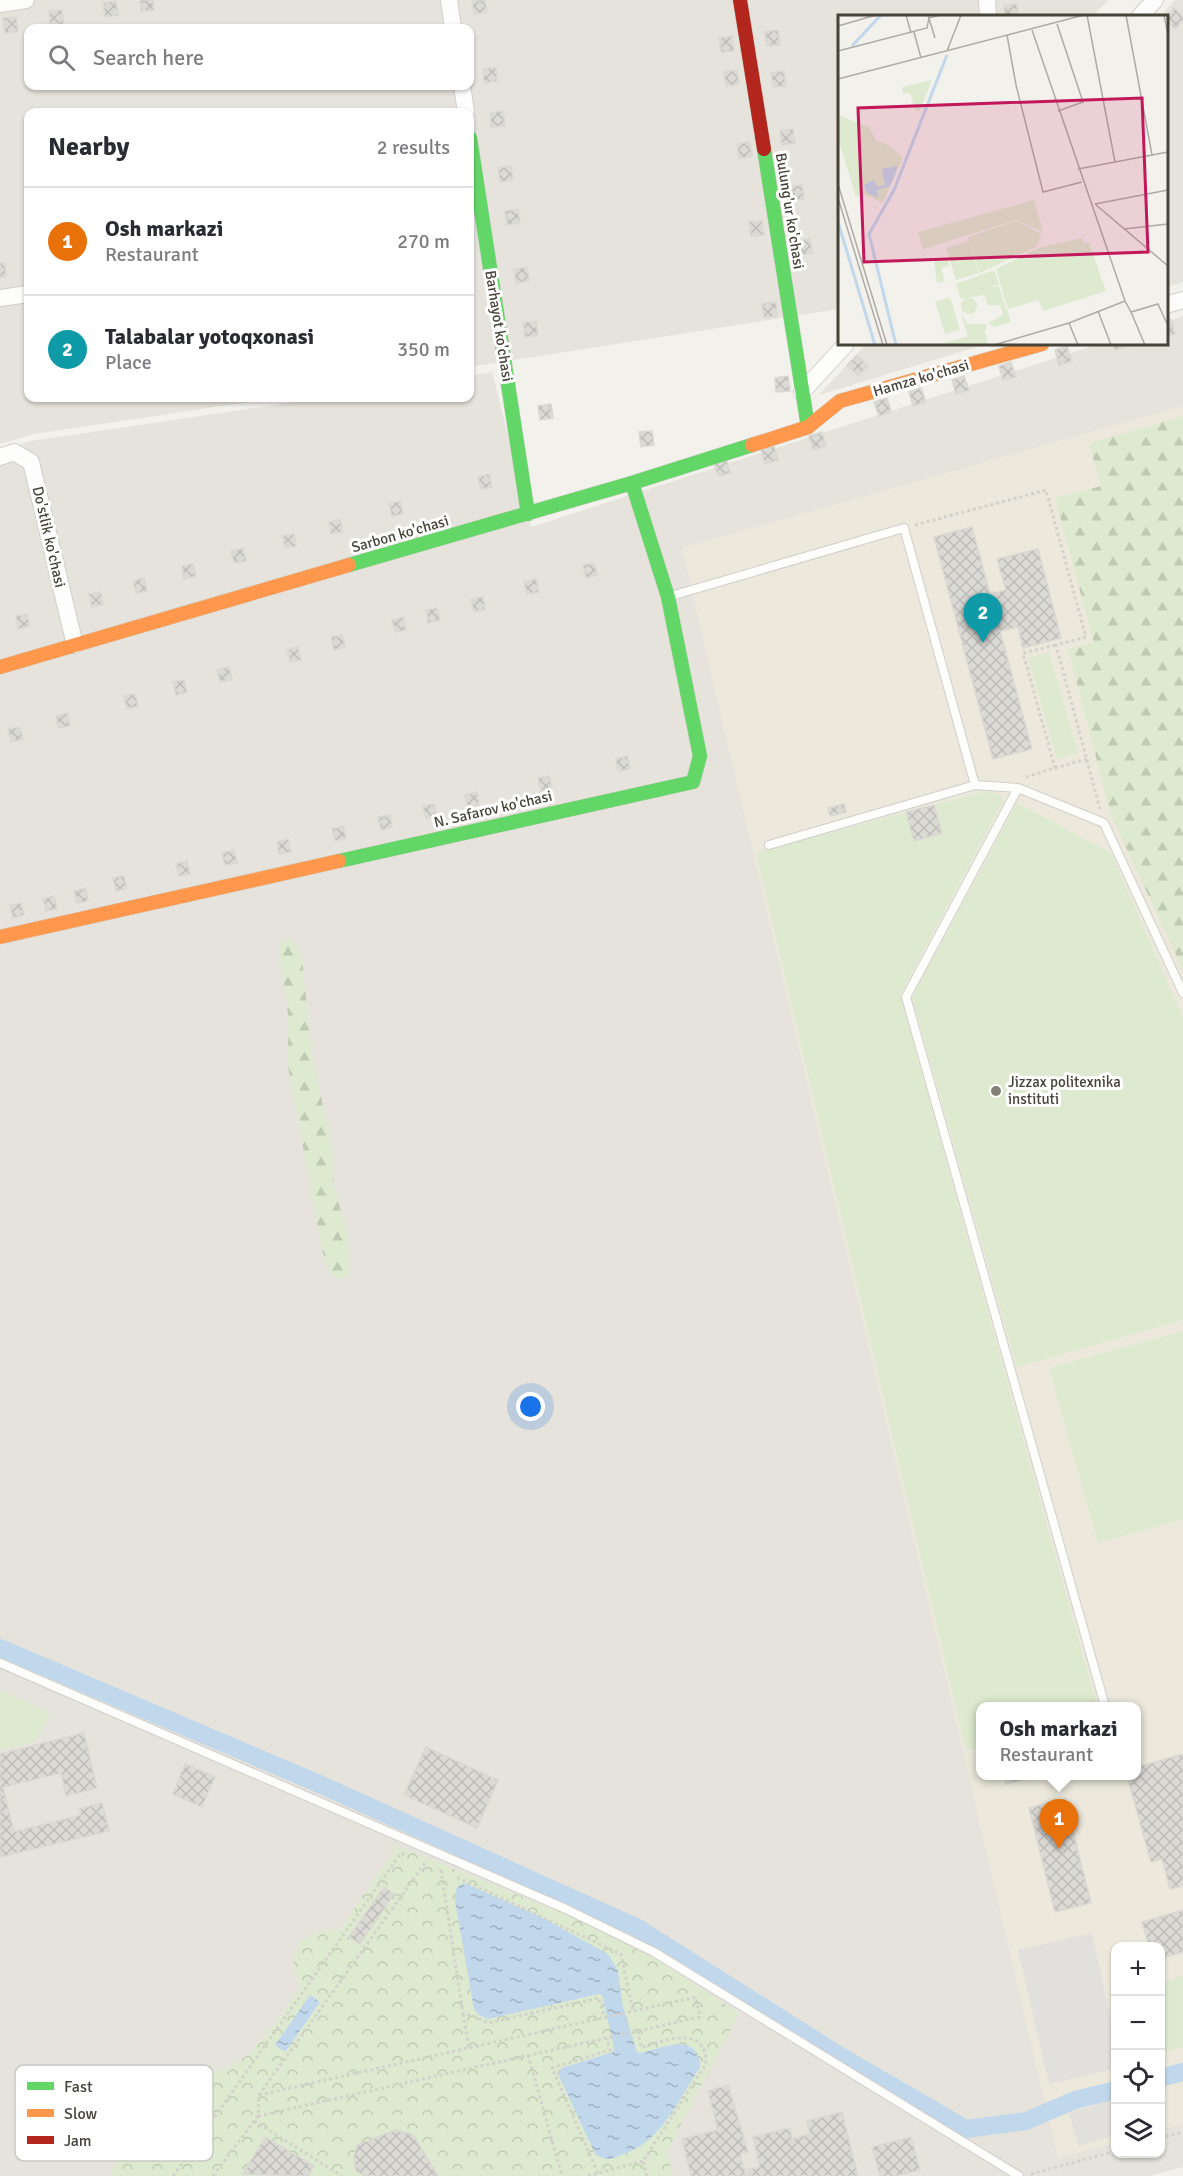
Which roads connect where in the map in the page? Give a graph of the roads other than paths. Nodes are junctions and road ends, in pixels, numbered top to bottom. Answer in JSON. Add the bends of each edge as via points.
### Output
{"nodes":[{"id":1,"x":26,"y":0,"type":"edge"},
{"id":2,"x":449,"y":0,"type":"edge"},
{"id":3,"x":740,"y":0,"type":"edge"},
{"id":4,"x":987,"y":0,"type":"edge"},
{"id":5,"x":1155,"y":0,"type":"edge"},
{"id":6,"x":0,"y":4,"type":"edge"},
{"id":7,"x":988,"y":15,"type":"edge"},
{"id":8,"x":1141,"y":15,"type":"edge"},
{"id":9,"x":452,"y":24,"type":"edge"},
{"id":10,"x":463,"y":90,"type":"edge"},
{"id":11,"x":465,"y":108,"type":"edge"},
{"id":12,"x":474,"y":195,"type":"edge"},
{"id":13,"x":476,"y":223,"type":"edge"},
{"id":14,"x":24,"y":295,"type":"edge"},
{"id":15,"x":0,"y":298,"type":"edge"},
{"id":16,"x":1183,"y":300,"type":"edge"},
{"id":17,"x":1168,"y":306,"type":"edge"},
{"id":18,"x":845,"y":345,"type":"edge"},
{"id":19,"x":1038,"y":345,"type":"edge"},
{"id":20,"x":802,"y":392,"type":"junction"},
{"id":21,"x":808,"y":427,"type":"junction"},
{"id":22,"x":0,"y":457,"type":"edge"},
{"id":23,"x":632,"y":483,"type":"junction"},
{"id":24,"x":528,"y":514,"type":"junction"},
{"id":25,"x":668,"y":597,"type":"junction"},
{"id":26,"x":75,"y":645,"type":"junction"},
{"id":27,"x":0,"y":667,"type":"edge"},
{"id":28,"x":975,"y":785,"type":"junction"},
{"id":29,"x":1018,"y":788,"type":"junction"},
{"id":30,"x":769,"y":845,"type":"dead end"},
{"id":31,"x":0,"y":937,"type":"edge"},
{"id":32,"x":1183,"y":993,"type":"edge"},
{"id":33,"x":0,"y":1663,"type":"edge"},
{"id":34,"x":1104,"y":1702,"type":"edge"},
{"id":35,"x":1019,"y":2176,"type":"edge"}],
"edges":[{"from":1,"to":6,"type":"street"},
{"from":2,"to":9,"type":"street"},
{"from":3,"to":20,"type":"street","name":"Bulung'ur ko'chasi"},
{"from":4,"to":7,"type":"street"},
{"from":5,"to":8,"type":"street"},
{"from":10,"to":11,"type":"street"},
{"from":12,"to":13,"type":"street","name":"Barhayot ko'chasi"},
{"from":13,"to":24,"type":"street","name":"Barhayot ko'chasi"},
{"from":14,"to":15,"type":"street"},
{"from":16,"to":17,"type":"street"},
{"from":18,"to":20,"type":"street"},
{"from":19,"to":21,"type":"street","name":"Hamza ko'chasi","via":[[840,401]]},
{"from":20,"to":21,"type":"street","name":"Bulung'ur ko'chasi"},
{"from":21,"to":23,"type":"street","name":"Sarbon ko'chasi"},
{"from":22,"to":26,"type":"street","name":"Do'stlik ko'chasi","via":[[14,453],[31,462]]},
{"from":23,"to":24,"type":"street","name":"Sarbon ko'chasi"},
{"from":23,"to":25,"type":"street","name":"N. Safarov ko'chasi"},
{"from":24,"to":26,"type":"street","name":"Sarbon ko'chasi"},
{"from":25,"to":28,"type":"lane","via":[[904,528]]},
{"from":25,"to":31,"type":"street","name":"N. Safarov ko'chasi","via":[[700,756],[693,782]]},
{"from":26,"to":27,"type":"street","name":"Sarbon ko'chasi"},
{"from":28,"to":29,"type":"lane"},
{"from":28,"to":30,"type":"lane"},
{"from":29,"to":32,"type":"lane","via":[[1104,823]]},
{"from":29,"to":34,"type":"lane","via":[[906,997]]},
{"from":33,"to":35,"type":"lane","via":[[566,1908],[654,1952]]}]}
